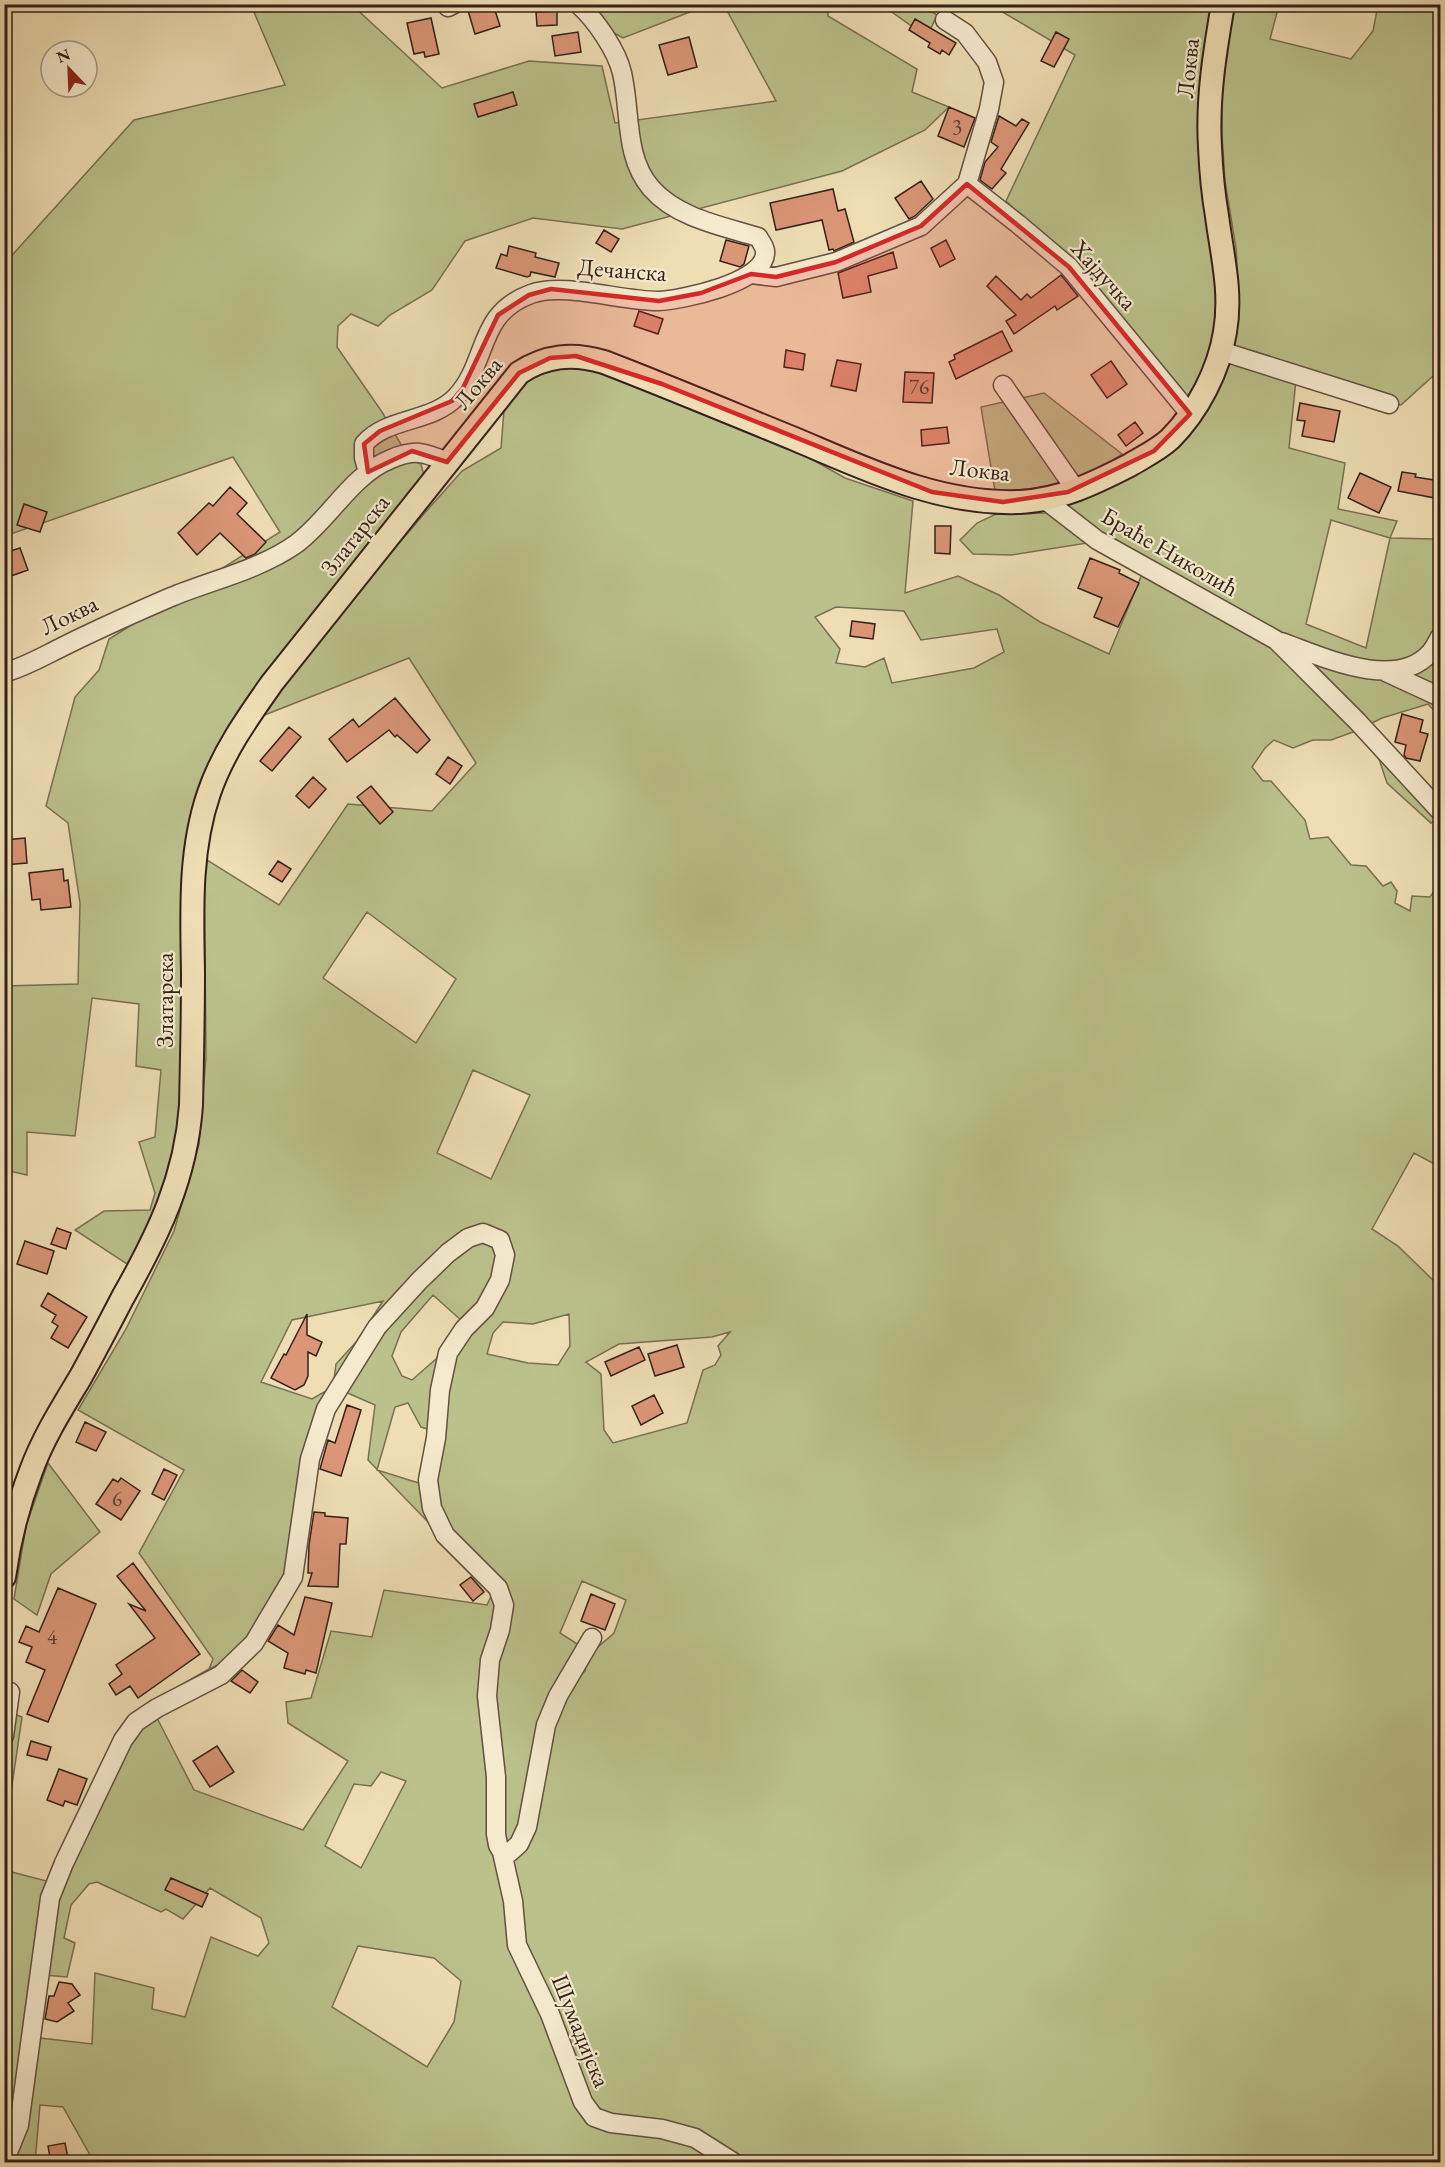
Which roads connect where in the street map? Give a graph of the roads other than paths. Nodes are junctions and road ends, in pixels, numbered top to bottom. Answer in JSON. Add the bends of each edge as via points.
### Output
{"nodes":[{"id":1,"x":578,"y":4,"type":"edge"},
{"id":2,"x":1223,"y":4,"type":"edge"},
{"id":3,"x":945,"y":20,"type":"dead end"},
{"id":4,"x":967,"y":184,"type":"junction"},
{"id":5,"x":751,"y":274,"type":"junction"},
{"id":6,"x":1221,"y":351,"type":"junction"},
{"id":7,"x":1003,"y":386,"type":"dead end"},
{"id":8,"x":1389,"y":404,"type":"dead end"},
{"id":9,"x":1190,"y":414,"type":"junction"},
{"id":10,"x":447,"y":462,"type":"junction"},
{"id":11,"x":368,"y":472,"type":"junction"},
{"id":12,"x":1076,"y":490,"type":"junction"},
{"id":13,"x":1044,"y":499,"type":"junction"},
{"id":14,"x":1440,"y":637,"type":"edge"},
{"id":15,"x":1276,"y":640,"type":"junction"},
{"id":16,"x":1386,"y":672,"type":"junction"},
{"id":17,"x":4,"y":673,"type":"edge"},
{"id":18,"x":1440,"y":697,"type":"edge"},
{"id":19,"x":1440,"y":811,"type":"edge"},
{"id":20,"x":4,"y":1577,"type":"edge"},
{"id":21,"x":592,"y":1638,"type":"dead end"},
{"id":22,"x":10,"y":1692,"type":"dead end"},
{"id":23,"x":4,"y":1736,"type":"edge"},
{"id":24,"x":502,"y":1852,"type":"junction"},
{"id":25,"x":4,"y":2162,"type":"edge"},
{"id":26,"x":733,"y":2163,"type":"edge"}],
"edges":[{"from":1,"to":5,"type":"street","via":[[610,43],[622,72],[635,160],[650,187],[693,217],[758,237],[766,253]]},
{"from":2,"to":6,"type":"main road","name":"Локва","via":[[1215,47],[1210,145],[1229,296]]},
{"from":3,"to":4,"type":"street","via":[[965,33],[987,62],[994,82]]},
{"from":4,"to":5,"type":"street","via":[[921,226],[836,262],[776,277]]},
{"from":4,"to":9,"type":"street","name":"Хајдучка","via":[[1069,267]]},
{"from":5,"to":11,"type":"street","name":"Дечанска","via":[[702,293],[659,301],[551,289],[529,295],[498,315],[463,388],[452,401],[370,437],[364,444]]},
{"from":6,"to":8,"type":"street"},
{"from":6,"to":9,"type":"main road","name":"Локва"},
{"from":7,"to":12,"type":"street","name":"Локва"},
{"from":9,"to":12,"type":"main road","name":"Локва","via":[[1170,439],[1154,451]]},
{"from":10,"to":11,"type":"street","name":"Локва","via":[[412,452],[389,459]]},
{"from":10,"to":13,"type":"main road","name":"Локва","via":[[519,373],[550,358],[576,356],[653,381],[913,487],[981,501]]},
{"from":10,"to":20,"type":"main road","name":"Златарска","via":[[252,711],[230,746],[209,793],[194,867],[191,1105],[181,1167],[144,1261],[31,1470],[13,1528]]},
{"from":11,"to":17,"type":"street","name":"Локва","via":[[297,543],[268,560],[171,597],[62,646],[26,667]]},
{"from":12,"to":13,"type":"main road","name":"Локва"},
{"from":13,"to":15,"type":"street","name":"Браће Николић","via":[[1097,540]]},
{"from":14,"to":16,"type":"street","name":"Браће Николић","via":[[1430,654],[1413,666]]},
{"from":15,"to":16,"type":"street","name":"Браће Николић","via":[[1327,658]]},
{"from":15,"to":19,"type":"street","name":"Браће Николић"},
{"from":16,"to":18,"type":"street"},
{"from":21,"to":24,"type":"street","via":[[546,1725],[527,1827],[519,1844],[509,1853]]},
{"from":22,"to":23,"type":"street"},
{"from":24,"to":25,"type":"street","via":[[496,1834],[496,1777],[487,1696],[490,1660],[504,1605],[498,1588],[445,1535],[432,1508],[428,1480],[448,1353],[485,1308],[500,1280],[505,1255],[500,1240],[483,1233],[468,1238],[448,1253],[377,1327],[326,1408],[310,1459],[293,1577],[254,1643],[221,1675],[136,1722],[123,1740],[50,1898],[19,2125]]},
{"from":24,"to":26,"type":"street","name":"Шумадијска","via":[[513,1901],[517,1946],[550,2014],[583,2102],[594,2117],[695,2138]]}]}
